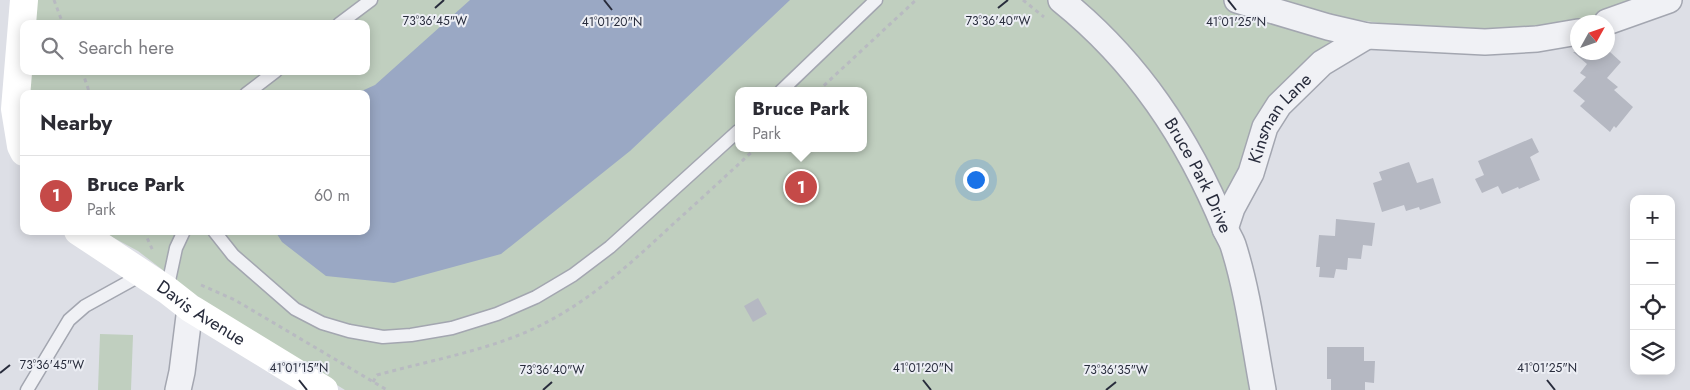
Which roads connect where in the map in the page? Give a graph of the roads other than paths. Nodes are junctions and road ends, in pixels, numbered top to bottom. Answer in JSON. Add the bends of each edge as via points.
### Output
{"nodes":[{"id":1,"x":24,"y":0,"type":"edge"},
{"id":2,"x":371,"y":0,"type":"edge"},
{"id":3,"x":876,"y":0,"type":"edge"},
{"id":4,"x":1237,"y":0,"type":"edge"},
{"id":5,"x":1669,"y":0,"type":"edge"},
{"id":6,"x":1054,"y":10,"type":"edge"},
{"id":7,"x":1615,"y":19,"type":"edge"},
{"id":8,"x":22,"y":20,"type":"edge"},
{"id":9,"x":345,"y":20,"type":"edge"},
{"id":10,"x":1570,"y":33,"type":"edge"},
{"id":11,"x":1368,"y":36,"type":"junction"},
{"id":12,"x":20,"y":48,"type":"edge"},
{"id":13,"x":271,"y":75,"type":"edge"},
{"id":14,"x":785,"y":87,"type":"edge"},
{"id":15,"x":251,"y":90,"type":"edge"},
{"id":16,"x":735,"y":134,"type":"edge"},
{"id":17,"x":20,"y":140,"type":"edge"},
{"id":18,"x":1225,"y":229,"type":"junction"},
{"id":19,"x":84,"y":235,"type":"edge"},
{"id":20,"x":182,"y":235,"type":"edge"},
{"id":21,"x":217,"y":235,"type":"edge"},
{"id":22,"x":143,"y":274,"type":"junction"},
{"id":23,"x":169,"y":281,"type":"junction"},
{"id":24,"x":190,"y":308,"type":"junction"},
{"id":25,"x":27,"y":390,"type":"edge"},
{"id":26,"x":178,"y":390,"type":"edge"},
{"id":27,"x":324,"y":390,"type":"edge"},
{"id":28,"x":1263,"y":390,"type":"edge"}],
"edges":[{"from":1,"to":8,"type":"main road"},
{"from":2,"to":9,"type":"lane"},
{"from":3,"to":14,"type":"lane"},
{"from":4,"to":11,"type":"street"},
{"from":5,"to":7,"type":"street"},
{"from":6,"to":18,"type":"street","name":"Bruce Park Drive","via":[[1095,30],[1137,74],[1201,174]]},
{"from":10,"to":11,"type":"street","via":[[1485,42]]},
{"from":11,"to":18,"type":"street","name":"Kinsman Lane","via":[[1322,63],[1279,105],[1265,128],[1251,173]]},
{"from":12,"to":17,"type":"main road","via":[[15,109]]},
{"from":13,"to":15,"type":"lane"},
{"from":16,"to":21,"type":"lane","via":[[610,247],[573,275],[498,314],[452,328],[383,337],[322,323],[295,309],[233,255]]},
{"from":18,"to":28,"type":"street","name":"Bruce Park Drive","via":[[1242,280]]},
{"from":19,"to":22,"type":"main road","name":"Davis Avenue"},
{"from":20,"to":23,"type":"lane"},
{"from":22,"to":23,"type":"main road","name":"Davis Avenue"},
{"from":22,"to":25,"type":"lane","via":[[84,306],[69,320]]},
{"from":23,"to":24,"type":"main road","name":"Davis Avenue"},
{"from":24,"to":26,"type":"street"},
{"from":24,"to":27,"type":"main road","name":"Davis Avenue"}]}
